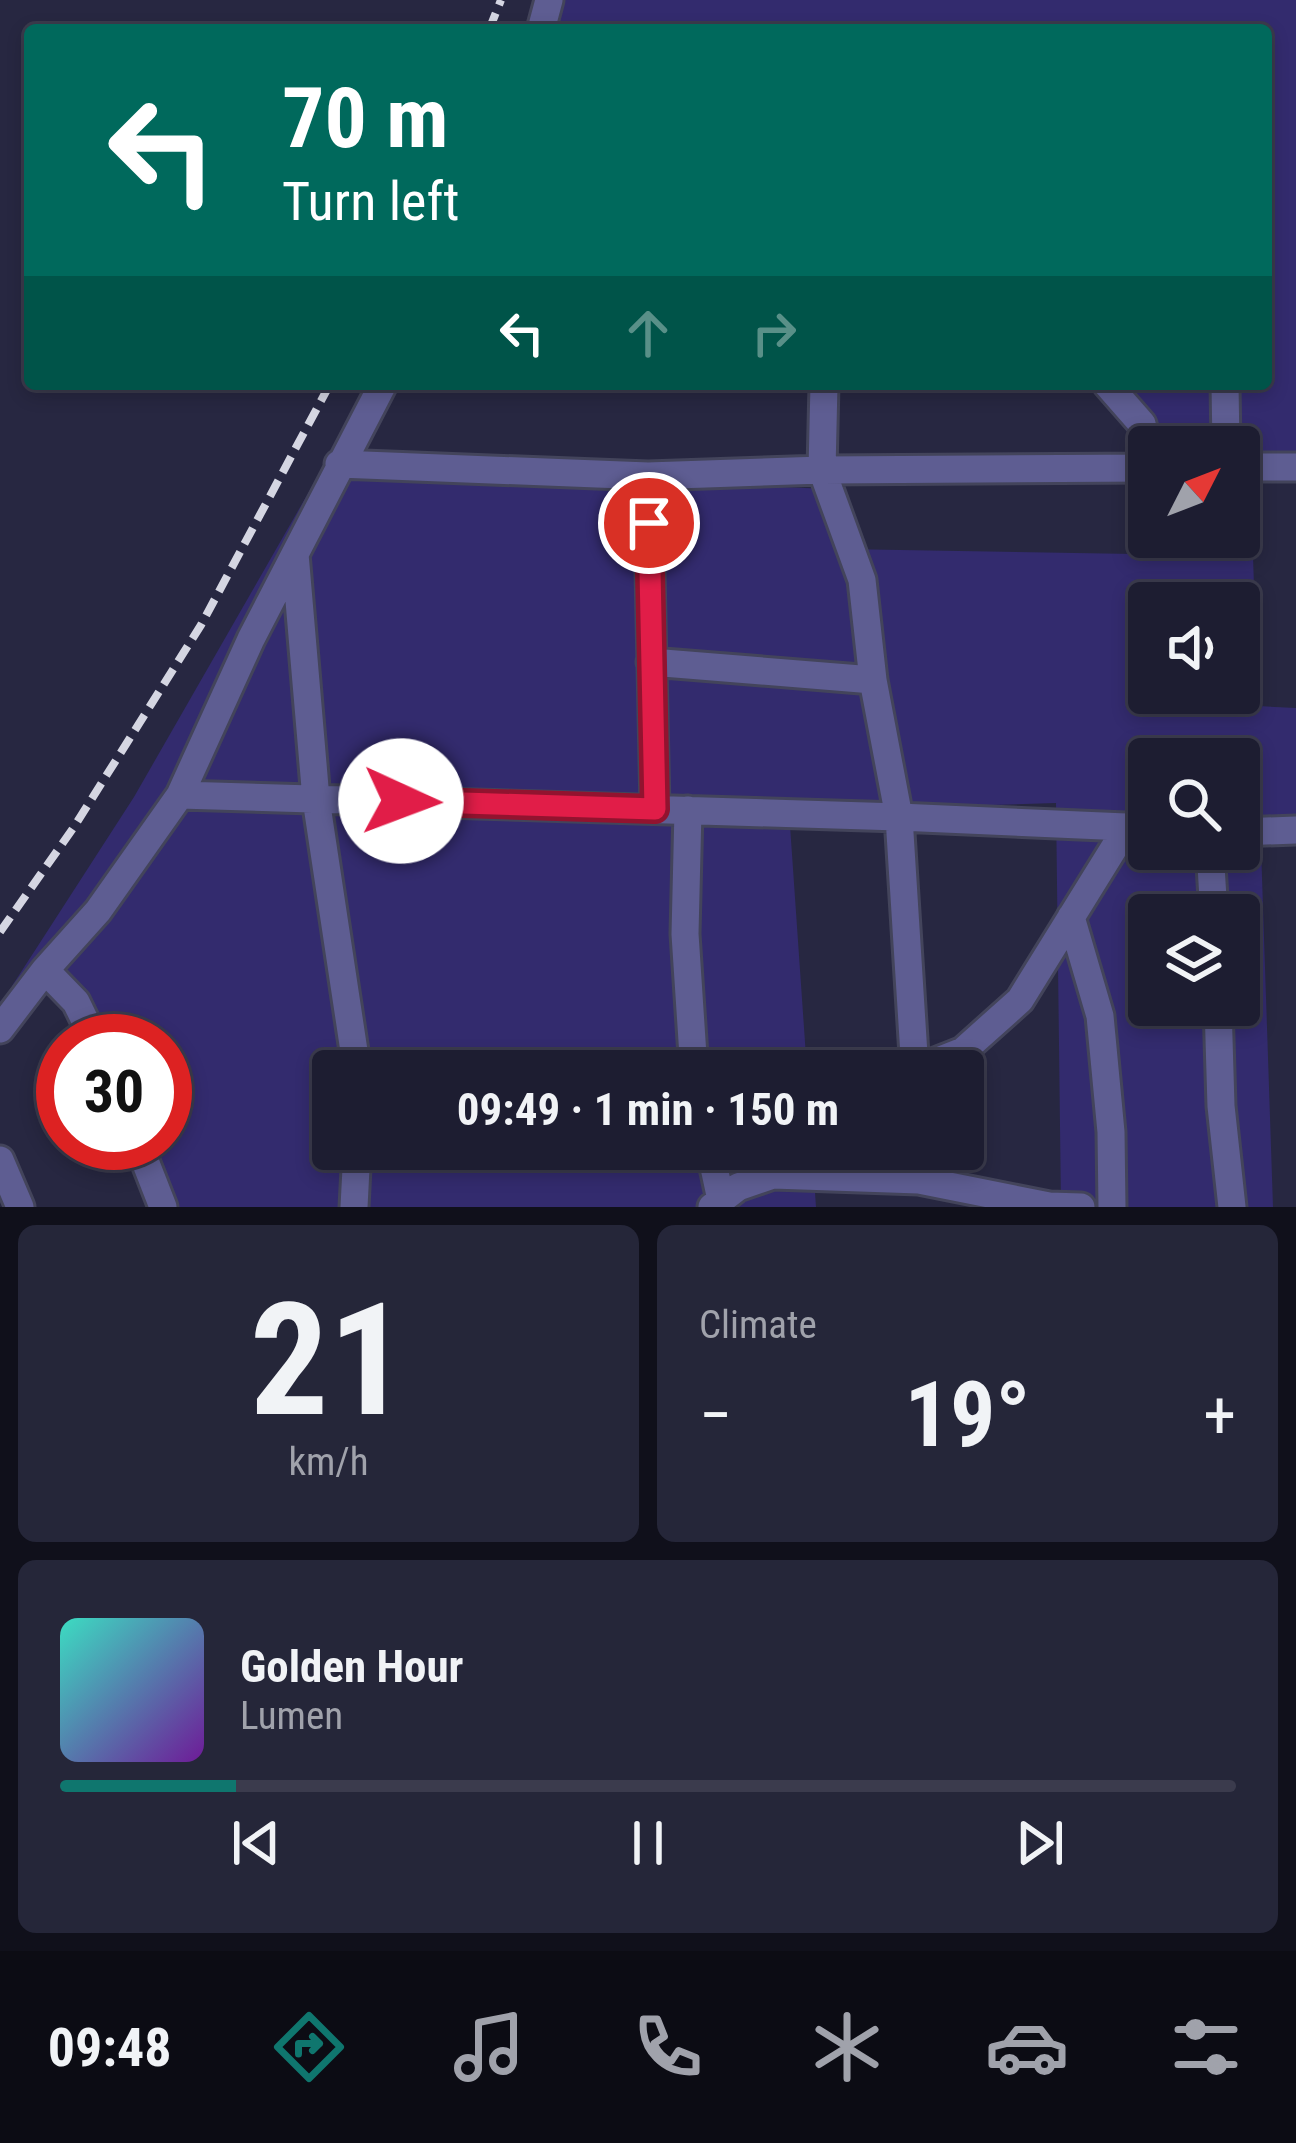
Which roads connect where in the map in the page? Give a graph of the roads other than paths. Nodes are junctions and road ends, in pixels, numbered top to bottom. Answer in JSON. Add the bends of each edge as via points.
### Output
{"nodes":[{"id":1,"x":379,"y":390,"type":"edge"},
{"id":2,"x":824,"y":390,"type":"edge"},
{"id":3,"x":1112,"y":390,"type":"edge"},
{"id":4,"x":1225,"y":390,"type":"edge"},
{"id":5,"x":1143,"y":426,"type":"edge"},
{"id":6,"x":1226,"y":426,"type":"edge"},
{"id":7,"x":339,"y":464,"type":"junction"},
{"id":8,"x":1260,"y":467,"type":"edge"},
{"id":9,"x":1296,"y":467,"type":"edge"},
{"id":10,"x":1128,"y":468,"type":"edge"},
{"id":11,"x":822,"y":470,"type":"junction"},
{"id":12,"x":648,"y":476,"type":"junction"},
{"id":13,"x":295,"y":554,"type":"junction"},
{"id":14,"x":651,"y":662,"type":"junction"},
{"id":15,"x":873,"y":680,"type":"junction"},
{"id":16,"x":180,"y":795,"type":"junction"},
{"id":17,"x":316,"y":799,"type":"junction"},
{"id":18,"x":655,"y":809,"type":"junction"},
{"id":19,"x":688,"y":810,"type":"junction"},
{"id":20,"x":899,"y":817,"type":"junction"},
{"id":21,"x":1128,"y":828,"type":"edge"},
{"id":22,"x":1296,"y":830,"type":"edge"},
{"id":23,"x":1260,"y":831,"type":"edge"},
{"id":24,"x":1128,"y":841,"type":"edge"},
{"id":25,"x":1071,"y":916,"type":"junction"},
{"id":26,"x":45,"y":970,"type":"junction"},
{"id":27,"x":82,"y":1014,"type":"edge"},
{"id":28,"x":1219,"y":1026,"type":"edge"},
{"id":29,"x":0,"y":1029,"type":"edge"},
{"id":30,"x":354,"y":1050,"type":"edge"},
{"id":31,"x":693,"y":1050,"type":"edge"},
{"id":32,"x":914,"y":1050,"type":"edge"},
{"id":33,"x":964,"y":1050,"type":"edge"},
{"id":34,"x":0,"y":1160,"type":"edge"},
{"id":35,"x":149,"y":1170,"type":"edge"},
{"id":36,"x":356,"y":1170,"type":"edge"},
{"id":37,"x":712,"y":1170,"type":"edge"},
{"id":38,"x":919,"y":1170,"type":"edge"},
{"id":39,"x":919,"y":1180,"type":"junction"},
{"id":40,"x":716,"y":1203,"type":"edge"},
{"id":41,"x":20,"y":1207,"type":"edge"},
{"id":42,"x":163,"y":1207,"type":"edge"},
{"id":43,"x":354,"y":1207,"type":"edge"},
{"id":44,"x":1082,"y":1207,"type":"edge"},
{"id":45,"x":1112,"y":1207,"type":"edge"},
{"id":46,"x":1232,"y":1207,"type":"edge"}],
"edges":[{"from":1,"to":7,"type":"street"},
{"from":2,"to":11,"type":"street"},
{"from":3,"to":5,"type":"street"},
{"from":4,"to":6,"type":"street"},
{"from":7,"to":12,"type":"street"},
{"from":7,"to":13,"type":"street"},
{"from":8,"to":9,"type":"street"},
{"from":10,"to":11,"type":"street"},
{"from":11,"to":12,"type":"street"},
{"from":11,"to":15,"type":"street","via":[[862,580]]},
{"from":12,"to":14,"type":"street"},
{"from":13,"to":16,"type":"street"},
{"from":13,"to":17,"type":"street"},
{"from":14,"to":15,"type":"street"},
{"from":14,"to":18,"type":"street"},
{"from":15,"to":20,"type":"street"},
{"from":16,"to":17,"type":"street"},
{"from":16,"to":26,"type":"street"},
{"from":17,"to":18,"type":"street"},
{"from":17,"to":30,"type":"street"},
{"from":18,"to":19,"type":"street"},
{"from":19,"to":20,"type":"street"},
{"from":19,"to":31,"type":"street"},
{"from":20,"to":21,"type":"street"},
{"from":20,"to":32,"type":"street"},
{"from":22,"to":23,"type":"street"},
{"from":24,"to":25,"type":"street"},
{"from":25,"to":33,"type":"street","via":[[1020,1000]]},
{"from":25,"to":45,"type":"street","via":[[1100,1016]]},
{"from":26,"to":27,"type":"street"},
{"from":26,"to":29,"type":"street"},
{"from":28,"to":46,"type":"street"},
{"from":34,"to":41,"type":"street"},
{"from":35,"to":42,"type":"street"},
{"from":36,"to":43,"type":"street"},
{"from":37,"to":40,"type":"street"},
{"from":38,"to":39,"type":"street"},
{"from":39,"to":40,"type":"street","via":[[772,1175]]},
{"from":39,"to":44,"type":"street"}]}
